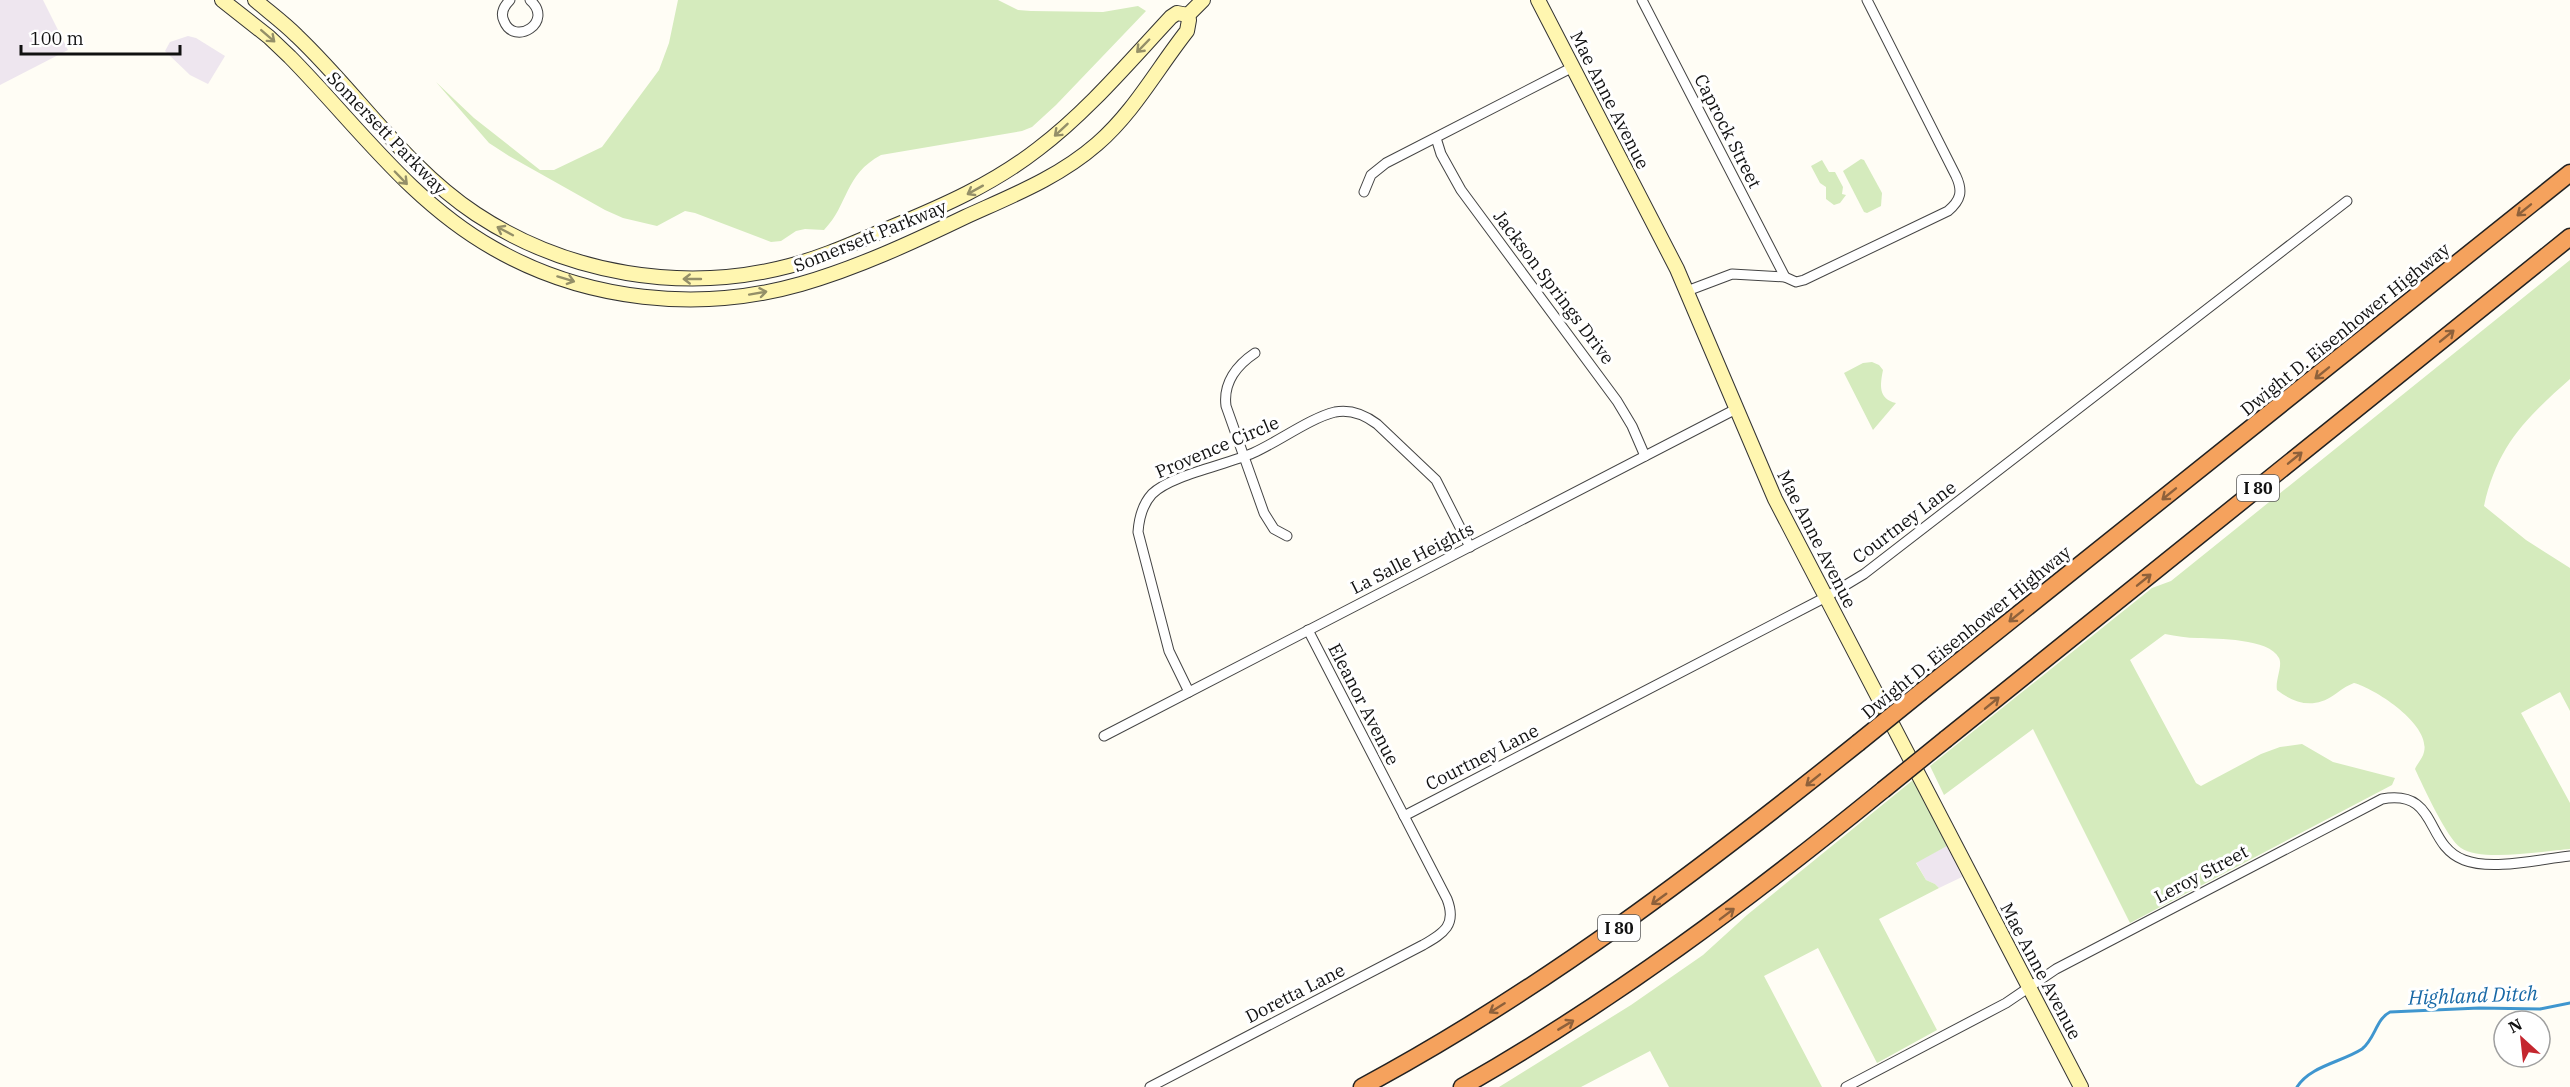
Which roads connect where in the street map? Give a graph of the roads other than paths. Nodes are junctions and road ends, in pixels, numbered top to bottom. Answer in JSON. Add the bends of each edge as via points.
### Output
{"nodes":[{"id":1,"x":222,"y":0,"type":"edge"},
{"id":2,"x":255,"y":0,"type":"edge"},
{"id":3,"x":530,"y":0,"type":"edge"},
{"id":4,"x":1203,"y":0,"type":"edge"},
{"id":5,"x":1538,"y":0,"type":"edge"},
{"id":6,"x":1642,"y":0,"type":"edge"},
{"id":7,"x":1867,"y":0,"type":"edge"},
{"id":8,"x":504,"y":2,"type":"edge"},
{"id":9,"x":1188,"y":15,"type":"junction"},
{"id":10,"x":1573,"y":67,"type":"junction"},
{"id":11,"x":1436,"y":138,"type":"junction"},
{"id":12,"x":2570,"y":174,"type":"edge"},
{"id":13,"x":1364,"y":192,"type":"dead end"},
{"id":14,"x":2347,"y":201,"type":"dead end"},
{"id":15,"x":2570,"y":237,"type":"edge"},
{"id":16,"x":1785,"y":277,"type":"junction"},
{"id":17,"x":1687,"y":291,"type":"junction"},
{"id":18,"x":1255,"y":353,"type":"dead end"},
{"id":19,"x":1736,"y":410,"type":"junction"},
{"id":20,"x":1645,"y":456,"type":"junction"},
{"id":21,"x":1244,"y":457,"type":"junction"},
{"id":22,"x":1287,"y":536,"type":"dead end"},
{"id":23,"x":1470,"y":547,"type":"junction"},
{"id":24,"x":1826,"y":597,"type":"junction"},
{"id":25,"x":1308,"y":630,"type":"junction"},
{"id":26,"x":1189,"y":692,"type":"junction"},
{"id":27,"x":1104,"y":736,"type":"dead end"},
{"id":28,"x":1404,"y":816,"type":"junction"},
{"id":29,"x":2570,"y":856,"type":"edge"},
{"id":30,"x":1450,"y":922,"type":"joint"},
{"id":31,"x":2030,"y":988,"type":"junction"},
{"id":32,"x":1150,"y":1087,"type":"edge"},
{"id":33,"x":1362,"y":1087,"type":"edge"},
{"id":34,"x":1462,"y":1087,"type":"edge"},
{"id":35,"x":1846,"y":1087,"type":"edge"},
{"id":36,"x":2081,"y":1087,"type":"edge"}],
"edges":[{"from":1,"to":9,"type":"main road","name":"Somersett Parkway","one_way":true,"via":[[290,57],[415,192],[476,238],[511,258],[568,280],[624,294],[694,299],[745,296],[829,275],[946,226],[1057,173],[1097,144],[1125,115],[1187,31]]},
{"from":9,"to":2,"type":"main road","name":"Somersett Parkway","one_way":true,"via":[[1177,13],[1171,17],[1039,149],[963,196],[843,248],[788,267],[730,277],[681,279],[628,274],[578,262],[532,245],[476,214],[423,172],[297,36]]},
{"from":3,"to":8,"type":"street","via":[[538,16],[533,27],[523,32],[507,27],[502,16]]},
{"from":4,"to":9,"type":"main road","name":"Somersett Parkway"},
{"from":5,"to":10,"type":"main road","name":"Mae Anne Avenue"},
{"from":6,"to":16,"type":"street","name":"Caprock Street"},
{"from":7,"to":16,"type":"street","via":[[1956,176],[1961,194],[1958,203],[1948,211],[1804,280],[1796,282]]},
{"from":10,"to":11,"type":"street"},
{"from":10,"to":17,"type":"main road","name":"Mae Anne Avenue"},
{"from":11,"to":13,"type":"street","via":[[1378,169]]},
{"from":11,"to":20,"type":"street","name":"Jackson Springs Drive","via":[[1461,190],[1617,401]]},
{"from":12,"to":33,"type":"highway","name":"Dwight D. Eisenhower Highway","number":"I 80","one_way":true,"bridge":true,"via":[[1727,848],[1636,916],[1502,1005]]},
{"from":14,"to":24,"type":"street","name":"Courtney Lane","via":[[1887,558]]},
{"from":34,"to":15,"type":"highway","number":"I 80","one_way":true,"bridge":true,"via":[[1629,984],[1780,874]]},
{"from":16,"to":17,"type":"street","via":[[1732,274]]},
{"from":17,"to":19,"type":"main road","name":"Mae Anne Avenue"},
{"from":18,"to":21,"type":"street","via":[[1232,375],[1225,400]]},
{"from":19,"to":20,"type":"street","name":"La Salle Heights"},
{"from":19,"to":24,"type":"main road","name":"Mae Anne Avenue","via":[[1775,499]]},
{"from":20,"to":23,"type":"street","name":"La Salle Heights"},
{"from":21,"to":22,"type":"street","via":[[1269,522]]},
{"from":21,"to":23,"type":"street","name":"Provence Circle","via":[[1334,412],[1362,414],[1436,480]]},
{"from":21,"to":26,"type":"street","name":"Provence Circle","via":[[1160,488],[1146,501],[1139,521],[1141,545],[1163,631]]},
{"from":23,"to":25,"type":"street","name":"La Salle Heights"},
{"from":24,"to":28,"type":"street","name":"Courtney Lane"},
{"from":24,"to":31,"type":"main road","name":"Mae Anne Avenue"},
{"from":25,"to":26,"type":"street","name":"La Salle Heights"},
{"from":25,"to":28,"type":"street","name":"Eleanor Avenue"},
{"from":26,"to":27,"type":"street","name":"La Salle Heights"},
{"from":28,"to":30,"type":"street","name":"Eleanor Avenue","via":[[1447,899]]},
{"from":29,"to":31,"type":"street","name":"Leroy Street","via":[[2490,864],[2465,860],[2447,848],[2421,806],[2403,797],[2382,799],[2056,969]]},
{"from":30,"to":32,"type":"street","name":"Doretta Lane","via":[[1423,945]]},
{"from":31,"to":35,"type":"street","name":"Leroy Street"},
{"from":31,"to":36,"type":"main road","name":"Mae Anne Avenue"}]}
